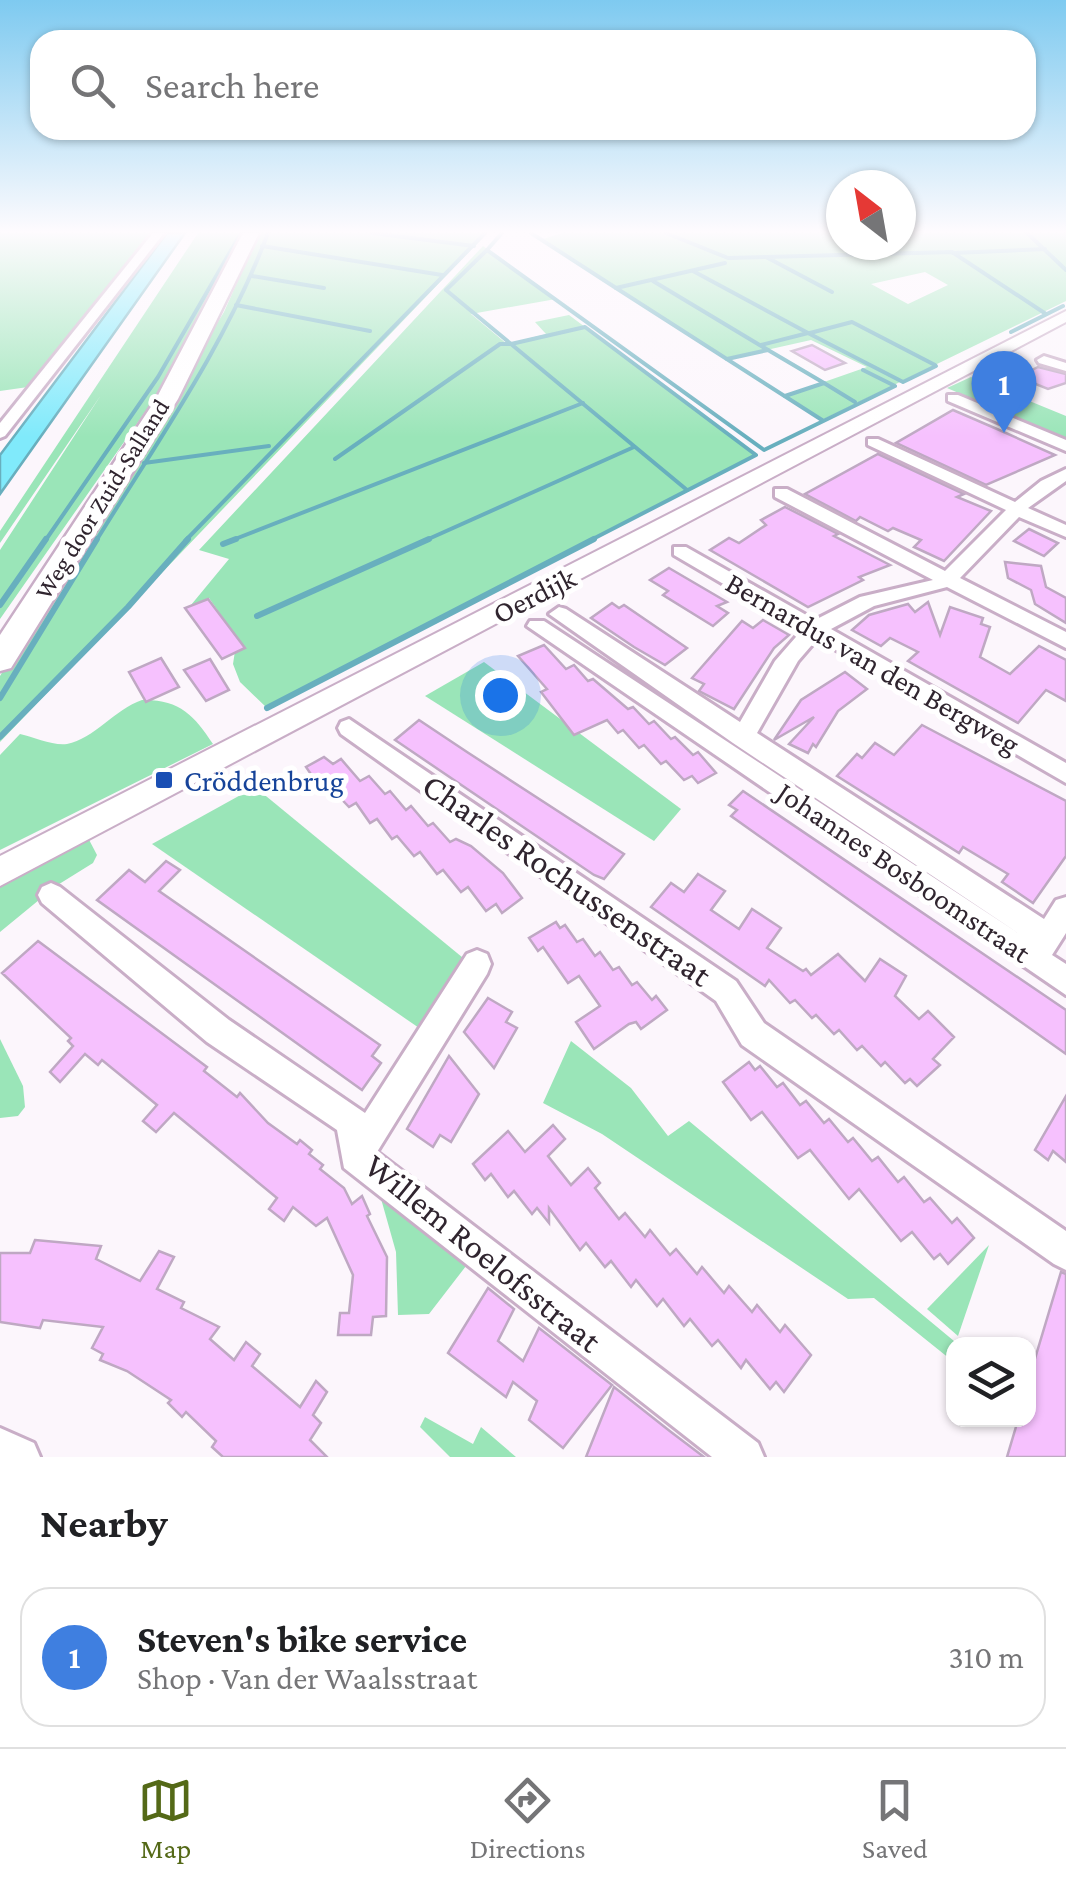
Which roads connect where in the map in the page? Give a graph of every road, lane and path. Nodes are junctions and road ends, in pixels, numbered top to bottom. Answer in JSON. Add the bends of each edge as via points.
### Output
{"nodes":[{"id":1,"x":105,"y":301,"type":"edge"},
{"id":2,"x":222,"y":301,"type":"edge"},
{"id":3,"x":1066,"y":316,"type":"edge"},
{"id":4,"x":1044,"y":360,"type":"dead end"},
{"id":5,"x":1066,"y":367,"type":"edge"},
{"id":6,"x":171,"y":388,"type":"junction"},
{"id":7,"x":953,"y":398,"type":"dead end"},
{"id":8,"x":0,"y":433,"type":"edge"},
{"id":9,"x":873,"y":442,"type":"dead end"},
{"id":10,"x":1066,"y":446,"type":"edge"},
{"id":11,"x":1066,"y":474,"type":"edge"},
{"id":12,"x":781,"y":493,"type":"dead end"},
{"id":13,"x":1015,"y":508,"type":"junction"},
{"id":14,"x":1066,"y":532,"type":"edge"},
{"id":15,"x":680,"y":551,"type":"dead end"},
{"id":16,"x":946,"y":579,"type":"junction"},
{"id":17,"x":548,"y":620,"type":"dead end"},
{"id":18,"x":816,"y":630,"type":"junction"},
{"id":19,"x":0,"y":633,"type":"edge"},
{"id":20,"x":1066,"y":641,"type":"edge"},
{"id":21,"x":0,"y":660,"type":"edge"},
{"id":22,"x":350,"y":728,"type":"dead end"},
{"id":23,"x":746,"y":748,"type":"junction"},
{"id":24,"x":1066,"y":774,"type":"edge"},
{"id":25,"x":0,"y":872,"type":"edge"},
{"id":26,"x":50,"y":895,"type":"dead end"},
{"id":27,"x":1066,"y":909,"type":"edge"},
{"id":28,"x":1041,"y":948,"type":"junction"},
{"id":29,"x":476,"y":964,"type":"dead end"},
{"id":30,"x":1066,"y":981,"type":"edge"},
{"id":31,"x":356,"y":1156,"type":"junction"},
{"id":32,"x":1066,"y":1252,"type":"edge"},
{"id":33,"x":0,"y":1448,"type":"edge"},
{"id":34,"x":20,"y":1457,"type":"edge"},
{"id":35,"x":744,"y":1457,"type":"edge"}],
"edges":[{"from":1,"to":8,"type":"street"},
{"from":2,"to":6,"type":"main road","name":"Weg door Zuid-Salland"},
{"from":3,"to":25,"type":"street","name":"Oerdijk"},
{"from":4,"to":5,"type":"street"},
{"from":6,"to":19,"type":"main road","name":"Weg door Zuid-Salland","via":[[87,496]]},
{"from":6,"to":21,"type":"main road","name":"Weg door Zuid-Salland"},
{"from":7,"to":10,"type":"street"},
{"from":9,"to":13,"type":"street"},
{"from":11,"to":13,"type":"street"},
{"from":12,"to":16,"type":"street"},
{"from":13,"to":14,"type":"street"},
{"from":13,"to":16,"type":"street"},
{"from":15,"to":18,"type":"street","name":"Bernardus van den Bergweg"},
{"from":16,"to":18,"type":"street","via":[[934,588],[850,608]]},
{"from":16,"to":20,"type":"street"},
{"from":17,"to":23,"type":"street","name":"Johannes Bosboomstraat"},
{"from":18,"to":23,"type":"street","via":[[789,658]]},
{"from":18,"to":24,"type":"street","name":"Bernardus van den Bergweg"},
{"from":22,"to":32,"type":"street","name":"Charles Rochussenstraat","via":[[726,991],[753,1034]]},
{"from":23,"to":28,"type":"street","name":"Johannes Bosboomstraat"},
{"from":26,"to":31,"type":"street","name":"Willem Roelofsstraat","via":[[218,1031],[352,1121]]},
{"from":27,"to":28,"type":"street"},
{"from":28,"to":30,"type":"street","name":"Johannes Bosboomstraat"},
{"from":29,"to":31,"type":"street"},
{"from":31,"to":35,"type":"street","name":"Willem Roelofsstraat"},
{"from":33,"to":34,"type":"street"}]}
